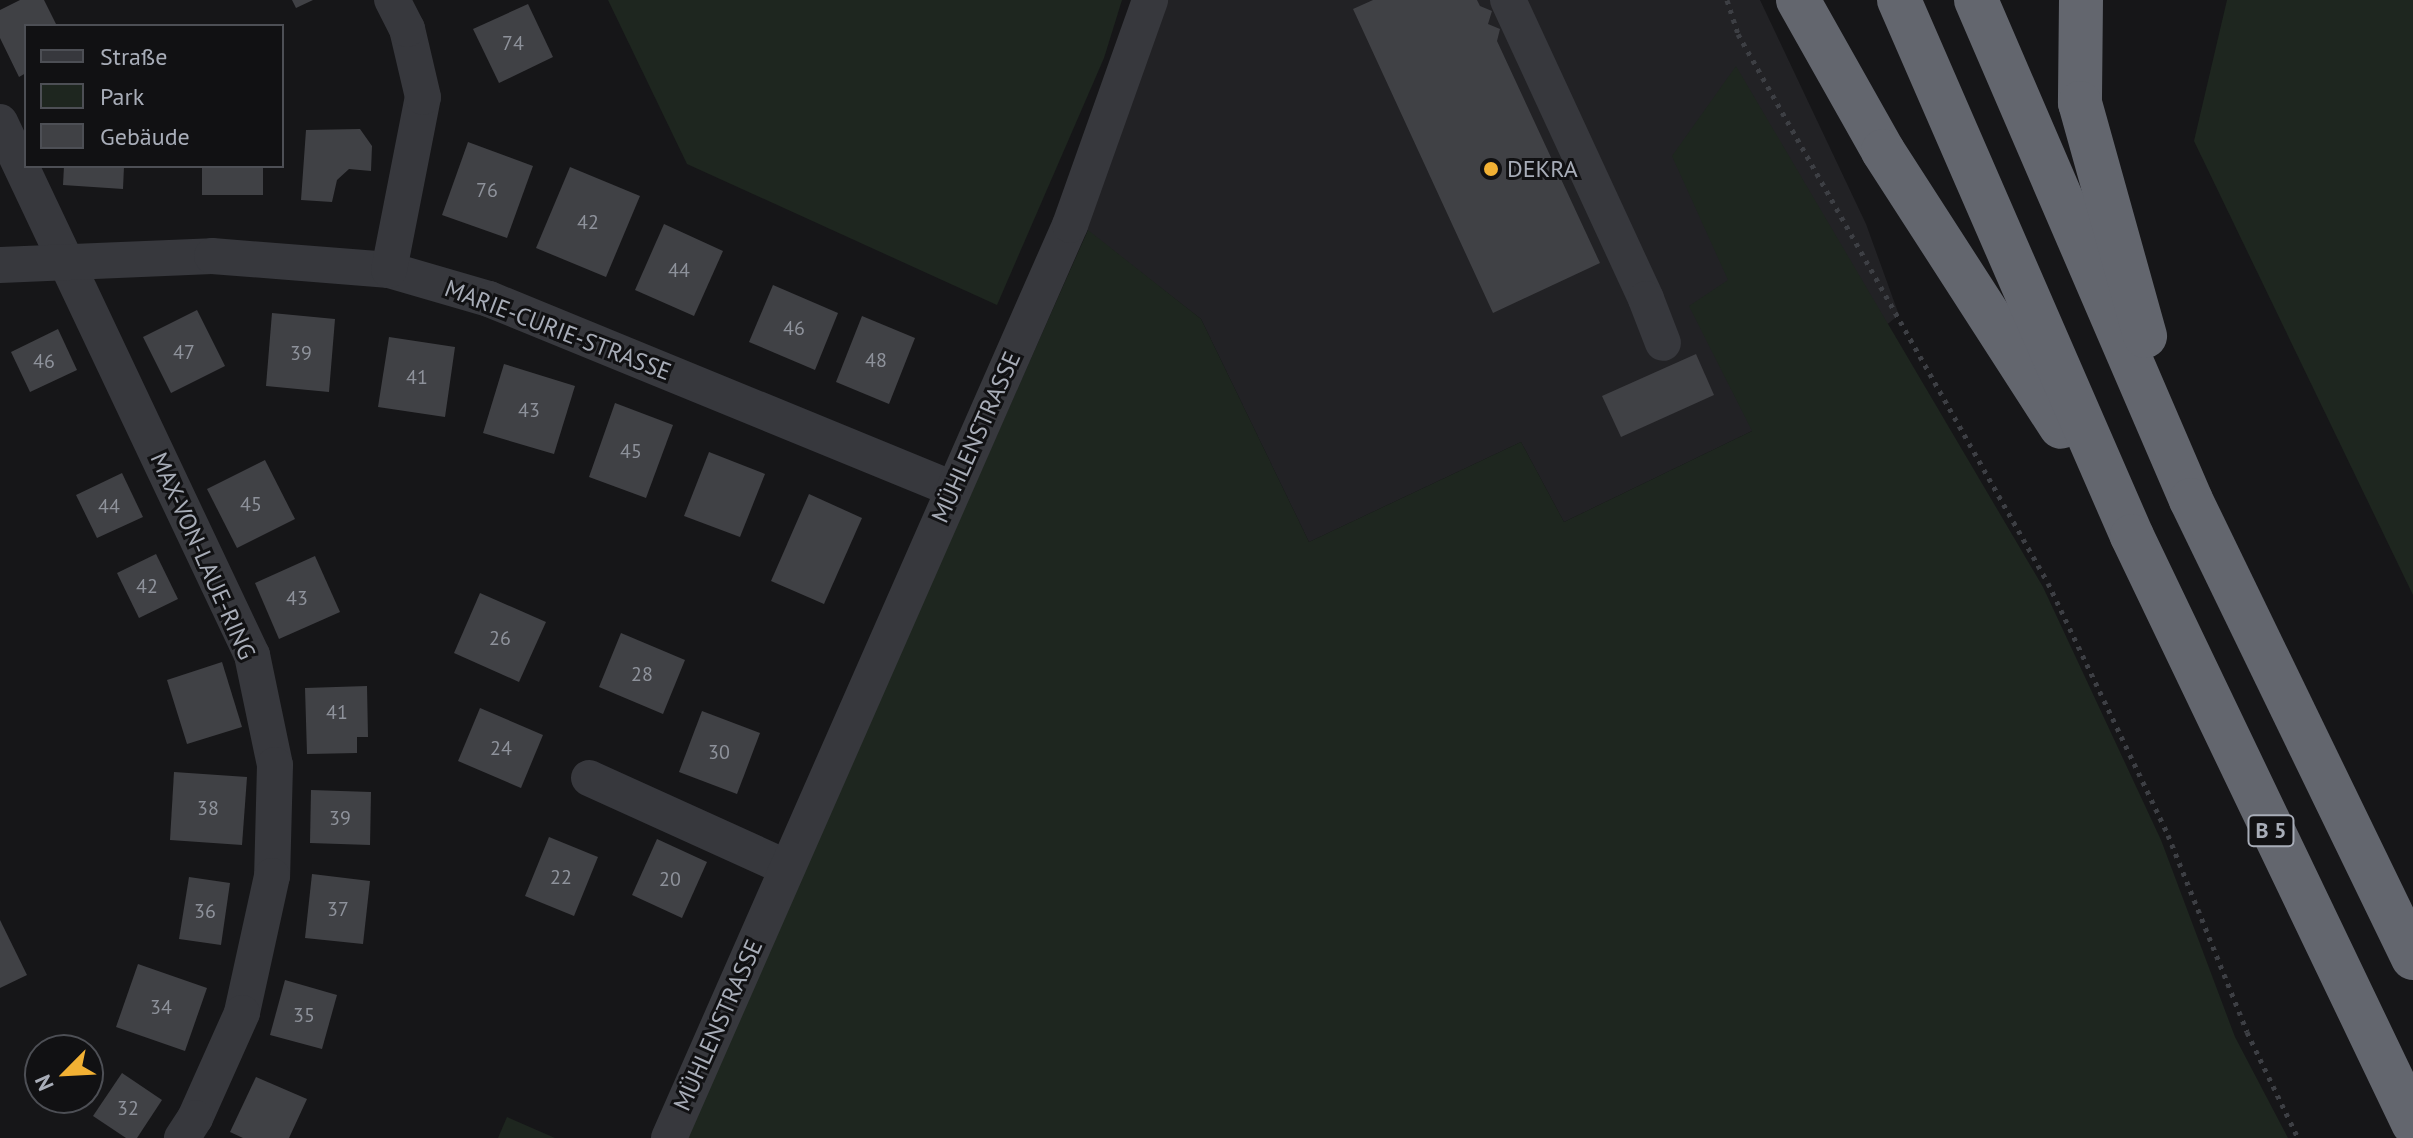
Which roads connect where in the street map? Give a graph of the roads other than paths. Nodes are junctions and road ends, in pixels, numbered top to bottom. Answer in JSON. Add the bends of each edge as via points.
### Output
{"nodes":[{"id":1,"x":392,"y":0,"type":"edge"},
{"id":2,"x":1150,"y":0,"type":"edge"},
{"id":3,"x":1508,"y":0,"type":"edge"},
{"id":4,"x":1798,"y":0,"type":"edge"},
{"id":5,"x":1899,"y":0,"type":"edge"},
{"id":6,"x":1976,"y":0,"type":"edge"},
{"id":7,"x":2081,"y":0,"type":"edge"},
{"id":8,"x":0,"y":122,"type":"edge"},
{"id":9,"x":67,"y":263,"type":"junction"},
{"id":10,"x":0,"y":265,"type":"edge"},
{"id":11,"x":389,"y":270,"type":"junction"},
{"id":12,"x":1663,"y":343,"type":"dead end"},
{"id":13,"x":953,"y":489,"type":"junction"},
{"id":14,"x":2191,"y":500,"type":"junction"},
{"id":15,"x":2132,"y":536,"type":"junction"},
{"id":16,"x":589,"y":778,"type":"dead end"},
{"id":17,"x":787,"y":868,"type":"junction"},
{"id":18,"x":2413,"y":958,"type":"edge"},
{"id":19,"x":2413,"y":1123,"type":"edge"},
{"id":20,"x":182,"y":1138,"type":"edge"},
{"id":21,"x":669,"y":1138,"type":"edge"}],
"edges":[{"from":1,"to":11,"type":"street","via":[[407,29],[423,97]]},
{"from":2,"to":13,"type":"street","name":"MÜHLENSTRASSE","via":[[1070,225]]},
{"from":3,"to":12,"type":"street"},
{"from":4,"to":15,"type":"highway","via":[[1883,151]]},
{"from":5,"to":15,"type":"highway","number":"B 5"},
{"from":6,"to":14,"type":"highway"},
{"from":7,"to":14,"type":"highway","via":[[2080,103]]},
{"from":8,"to":9,"type":"street","name":"MAX-VON-LAUE-RING"},
{"from":9,"to":10,"type":"street","name":"MARIE-CURIE-STRASSE"},
{"from":9,"to":11,"type":"street","name":"MARIE-CURIE-STRASSE","via":[[212,256]]},
{"from":9,"to":20,"type":"street","name":"MAX-VON-LAUE-RING","via":[[252,655],[275,765],[272,876],[242,1013]]},
{"from":11,"to":13,"type":"street","name":"MARIE-CURIE-STRASSE","via":[[489,299]]},
{"from":13,"to":17,"type":"street","name":"MÜHLENSTRASSE"},
{"from":14,"to":18,"type":"highway"},
{"from":15,"to":19,"type":"highway","number":"B 5"},
{"from":16,"to":17,"type":"street"},
{"from":17,"to":21,"type":"street","name":"MÜHLENSTRASSE"}]}
